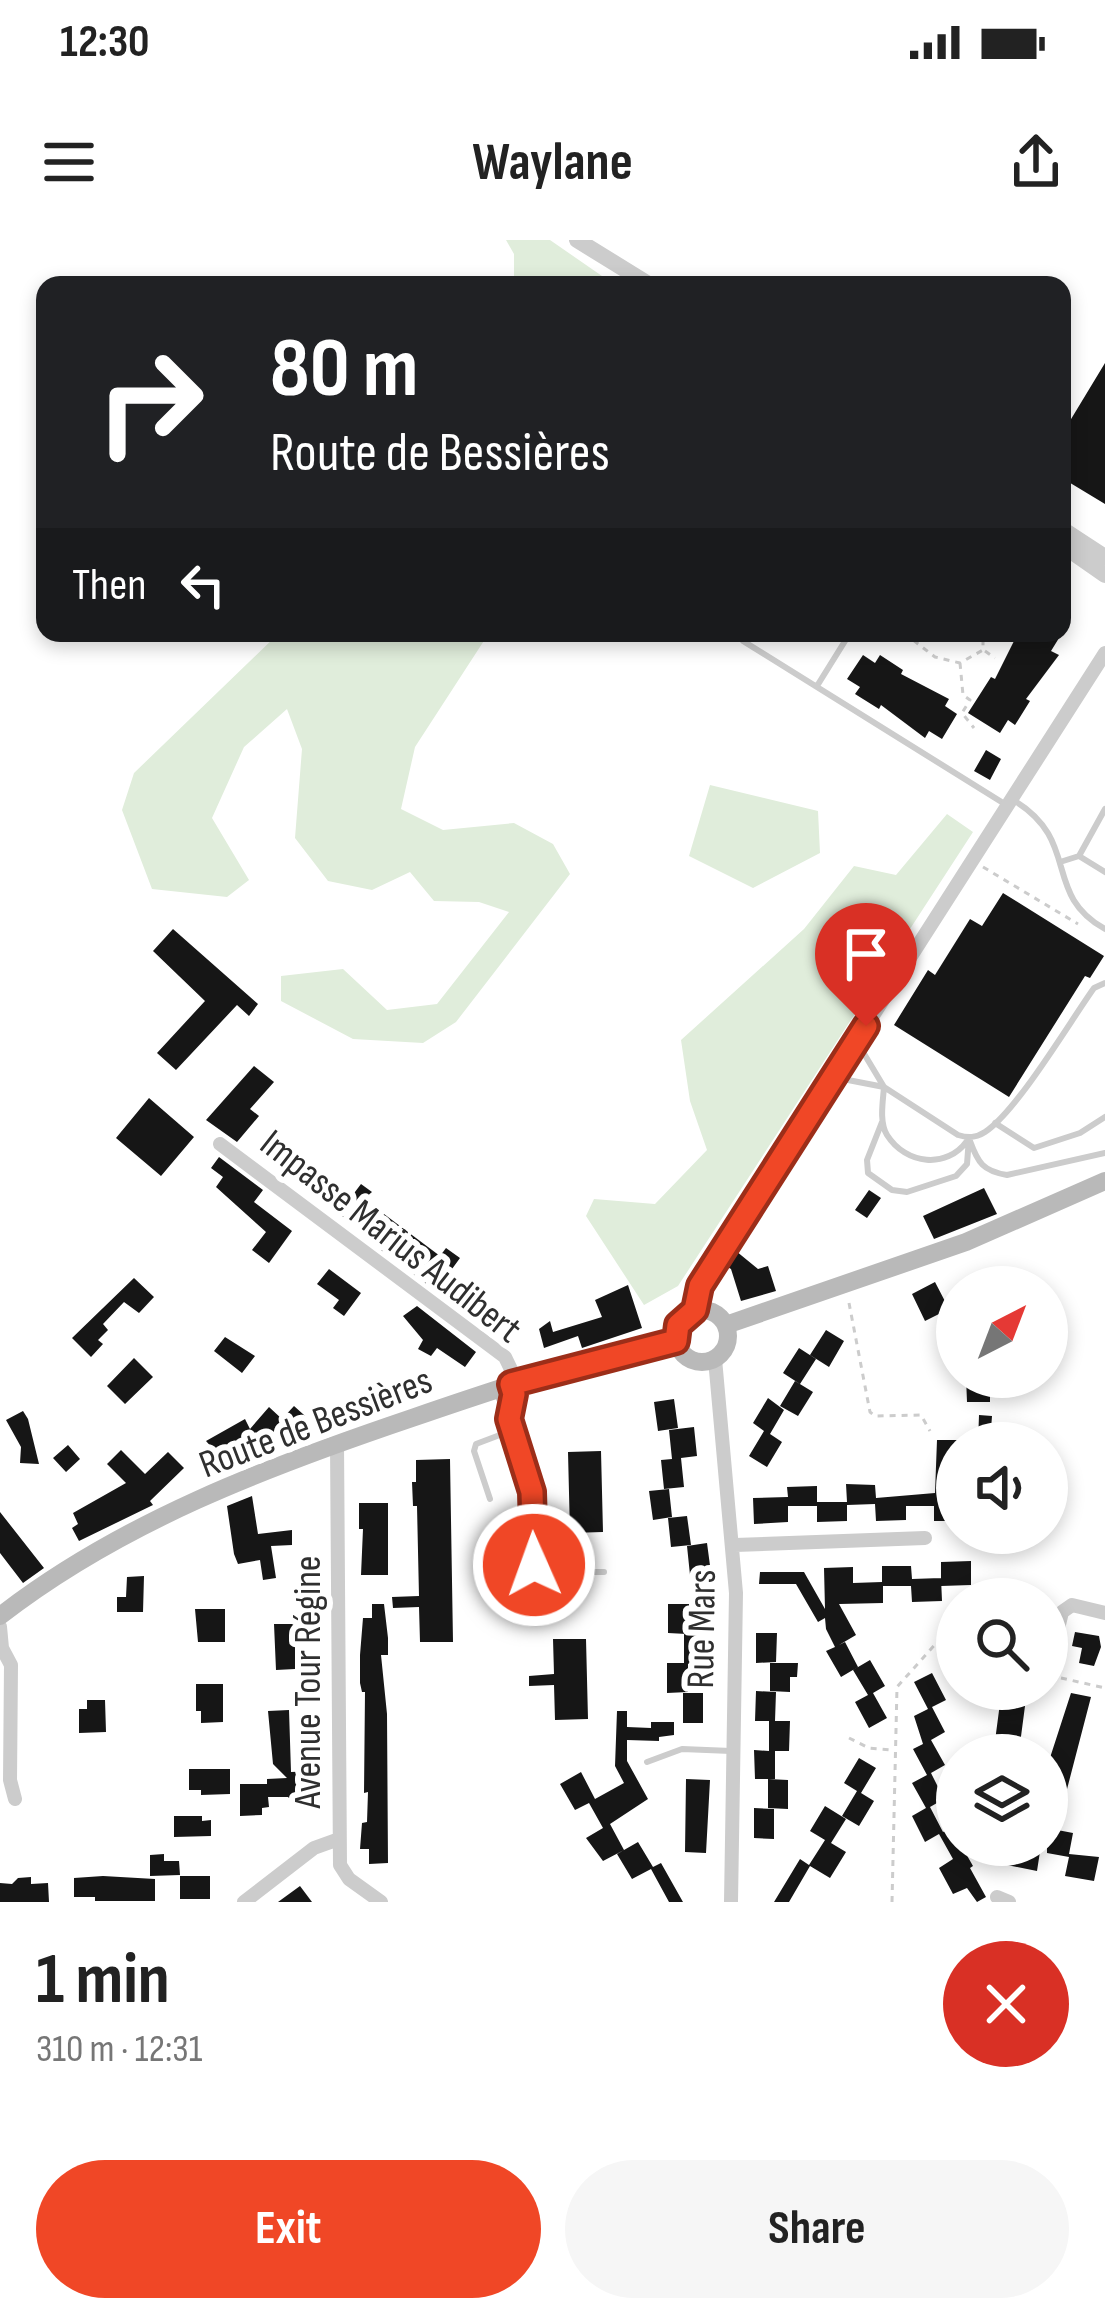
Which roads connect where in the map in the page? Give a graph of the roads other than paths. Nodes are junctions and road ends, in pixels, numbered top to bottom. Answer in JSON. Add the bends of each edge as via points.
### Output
{"nodes":[{"id":1,"x":577,"y":240,"type":"edge"},
{"id":2,"x":635,"y":276,"type":"edge"},
{"id":3,"x":1071,"y":535,"type":"edge"},
{"id":4,"x":1071,"y":551,"type":"edge"},
{"id":5,"x":1105,"y":557,"type":"edge"},
{"id":6,"x":1105,"y":575,"type":"edge"},
{"id":7,"x":750,"y":642,"type":"edge"},
{"id":8,"x":844,"y":642,"type":"edge"},
{"id":9,"x":1104,"y":656,"type":"edge"},
{"id":10,"x":817,"y":687,"type":"junction"},
{"id":11,"x":1010,"y":803,"type":"junction"},
{"id":12,"x":1105,"y":809,"type":"edge"},
{"id":13,"x":1079,"y":856,"type":"junction"},
{"id":14,"x":1060,"y":862,"type":"junction"},
{"id":15,"x":1105,"y":872,"type":"edge"},
{"id":16,"x":1105,"y":929,"type":"edge"},
{"id":17,"x":1105,"y":983,"type":"edge"},
{"id":18,"x":856,"y":1041,"type":"junction"},
{"id":19,"x":836,"y":1072,"type":"junction"},
{"id":20,"x":884,"y":1087,"type":"junction"},
{"id":21,"x":1105,"y":1117,"type":"edge"},
{"id":22,"x":882,"y":1122,"type":"junction"},
{"id":23,"x":994,"y":1123,"type":"junction"},
{"id":24,"x":969,"y":1138,"type":"junction"},
{"id":25,"x":220,"y":1144,"type":"dead end"},
{"id":26,"x":1105,"y":1153,"type":"edge"},
{"id":27,"x":1105,"y":1178,"type":"edge"},
{"id":28,"x":695,"y":1310,"type":"junction"},
{"id":29,"x":726,"y":1325,"type":"junction"},
{"id":30,"x":676,"y":1341,"type":"junction"},
{"id":31,"x":715,"y":1359,"type":"junction"},
{"id":32,"x":507,"y":1385,"type":"junction"},
{"id":33,"x":509,"y":1419,"type":"junction"},
{"id":34,"x":513,"y":1430,"type":"junction"},
{"id":35,"x":337,"y":1443,"type":"junction"},
{"id":36,"x":490,"y":1499,"type":"dead end"},
{"id":37,"x":925,"y":1538,"type":"dead end"},
{"id":38,"x":735,"y":1545,"type":"junction"},
{"id":39,"x":604,"y":1572,"type":"dead end"},
{"id":40,"x":1068,"y":1608,"type":"edge"},
{"id":41,"x":1105,"y":1613,"type":"edge"},
{"id":42,"x":0,"y":1616,"type":"edge"},
{"id":43,"x":0,"y":1627,"type":"edge"},
{"id":44,"x":1,"y":1648,"type":"edge"},
{"id":45,"x":731,"y":1751,"type":"junction"},
{"id":46,"x":647,"y":1762,"type":"dead end"},
{"id":47,"x":14,"y":1799,"type":"dead end"},
{"id":48,"x":339,"y":1839,"type":"junction"},
{"id":49,"x":302,"y":1860,"type":"junction"},
{"id":50,"x":340,"y":1865,"type":"junction"},
{"id":51,"x":244,"y":1902,"type":"edge"},
{"id":52,"x":381,"y":1902,"type":"edge"},
{"id":53,"x":731,"y":1902,"type":"edge"}],
"edges":[{"from":1,"to":2,"type":"street"},
{"from":3,"to":5,"type":"street"},
{"from":4,"to":6,"type":"street"},
{"from":7,"to":10,"type":"lane"},
{"from":8,"to":10,"type":"lane"},
{"from":9,"to":11,"type":"street"},
{"from":10,"to":11,"type":"lane"},
{"from":11,"to":14,"type":"lane","via":[[1045,824]]},
{"from":11,"to":18,"type":"street"},
{"from":12,"to":13,"type":"lane"},
{"from":13,"to":14,"type":"lane"},
{"from":13,"to":15,"type":"lane"},
{"from":14,"to":16,"type":"lane","via":[[1072,904]]},
{"from":17,"to":23,"type":"lane"},
{"from":18,"to":19,"type":"street"},
{"from":18,"to":20,"type":"lane"},
{"from":19,"to":20,"type":"lane"},
{"from":19,"to":28,"type":"street","via":[[700,1286]]},
{"from":20,"to":22,"type":"lane"},
{"from":20,"to":24,"type":"lane"},
{"from":21,"to":23,"type":"lane","via":[[1034,1148]]},
{"from":22,"to":24,"type":"lane","via":[[887,1137],[933,1162],[957,1155]]},
{"from":22,"to":24,"type":"lane","via":[[868,1173],[892,1190],[956,1176],[967,1164]]},
{"from":23,"to":24,"type":"lane"},
{"from":24,"to":26,"type":"lane","via":[[978,1164],[1006,1175]]},
{"from":25,"to":32,"type":"street","name":"Impasse Marius Audibert","via":[[505,1357]]},
{"from":27,"to":29,"type":"main road","via":[[966,1242]]},
{"from":28,"to":29,"type":"main road"},
{"from":28,"to":30,"type":"main road","via":[[678,1325]]},
{"from":29,"to":31,"type":"main road","via":[[727,1343]]},
{"from":30,"to":31,"type":"main road","via":[[698,1362]]},
{"from":30,"to":32,"type":"main road","name":"Route de Bessières"},
{"from":31,"to":38,"type":"street","name":"Rue Mars"},
{"from":32,"to":33,"type":"lane"},
{"from":32,"to":33,"type":"lane","via":[[514,1394]]},
{"from":32,"to":35,"type":"main road","name":"Route de Bessières"},
{"from":33,"to":34,"type":"lane"},
{"from":34,"to":36,"type":"lane","via":[[474,1450]]},
{"from":34,"to":39,"type":"lane","via":[[530,1478],[538,1572]]},
{"from":35,"to":42,"type":"main road","name":"Route de Bessières","via":[[142,1526]]},
{"from":35,"to":48,"type":"street","name":"Avenue Tour Régine"},
{"from":37,"to":38,"type":"street"},
{"from":38,"to":45,"type":"street","name":"Rue Mars"},
{"from":40,"to":41,"type":"street"},
{"from":43,"to":44,"type":"street"},
{"from":44,"to":47,"type":"street","via":[[11,1665]]},
{"from":45,"to":46,"type":"lane","via":[[682,1749]]},
{"from":45,"to":53,"type":"street","name":"Rue Mars"},
{"from":48,"to":49,"type":"street"},
{"from":48,"to":50,"type":"street","name":"Avenue Tour Régine"},
{"from":49,"to":50,"type":"street"},
{"from":49,"to":51,"type":"street"},
{"from":50,"to":52,"type":"street","name":"Avenue Tour Régine"}]}
